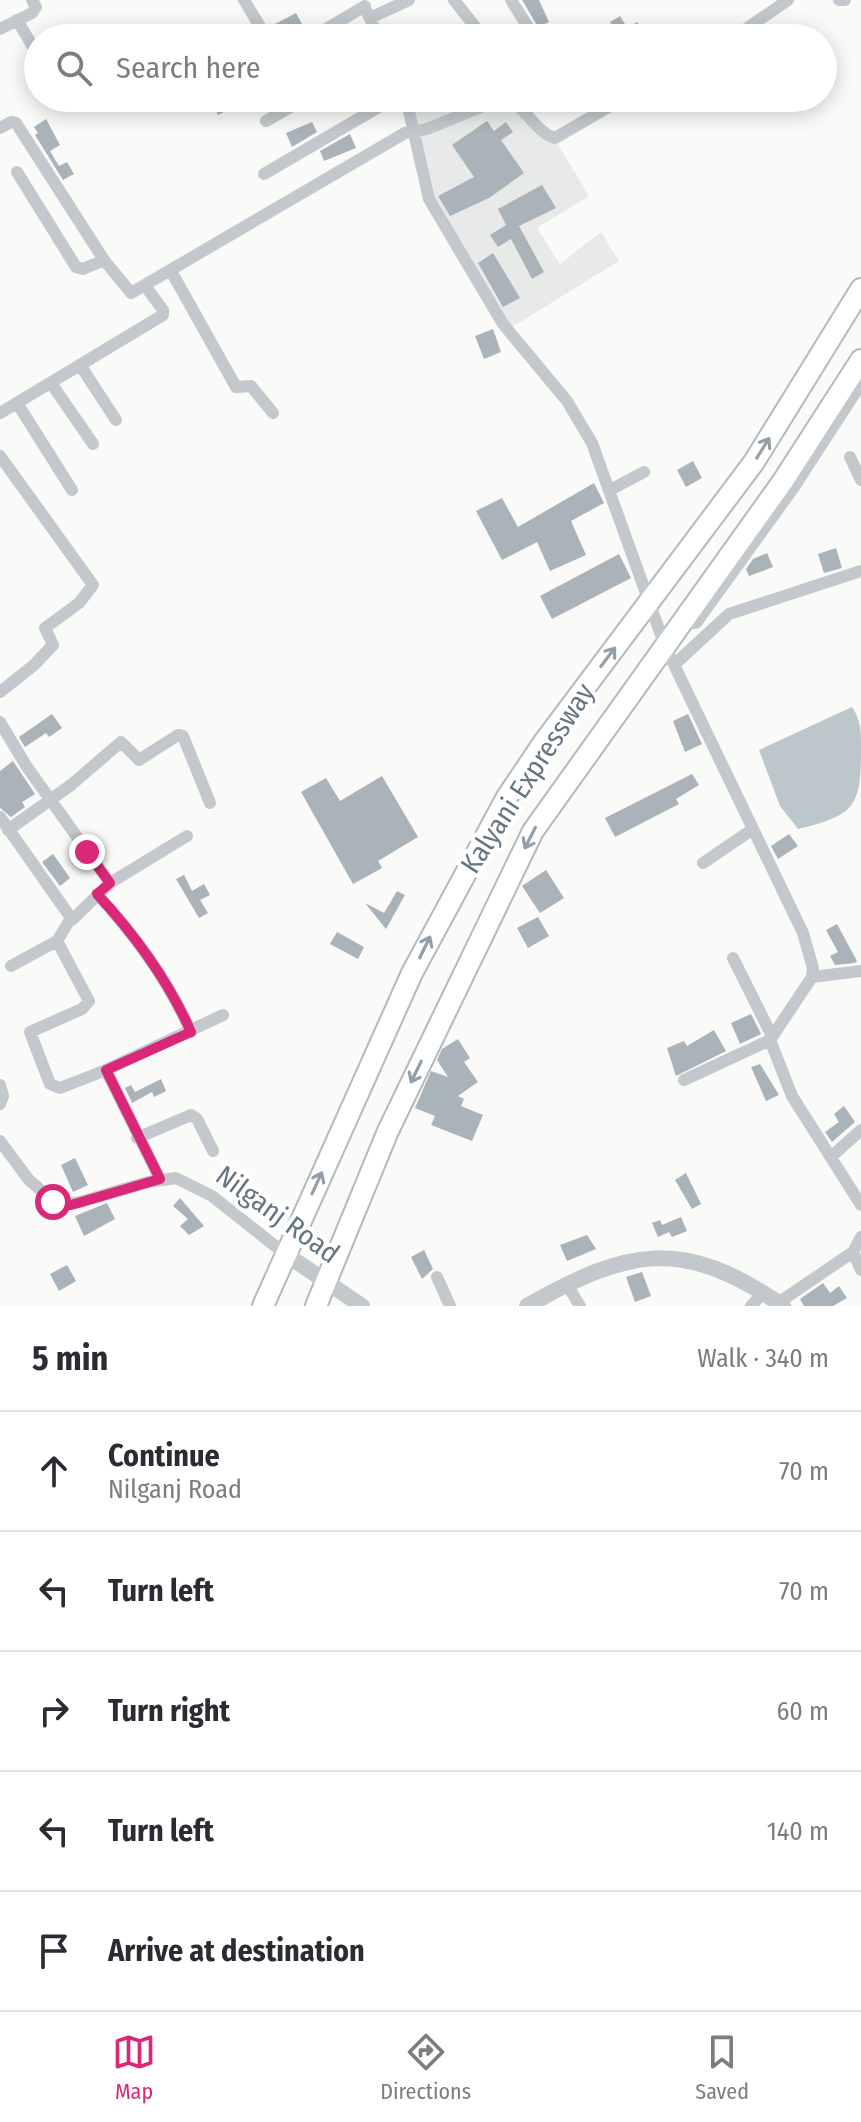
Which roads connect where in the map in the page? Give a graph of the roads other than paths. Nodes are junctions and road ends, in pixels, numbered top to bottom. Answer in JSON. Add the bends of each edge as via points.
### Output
{"nodes":[{"id":1,"x":32,"y":0,"type":"edge"},
{"id":2,"x":244,"y":0,"type":"edge"},
{"id":3,"x":409,"y":0,"type":"edge"},
{"id":4,"x":454,"y":0,"type":"edge"},
{"id":5,"x":511,"y":0,"type":"edge"},
{"id":6,"x":788,"y":0,"type":"edge"},
{"id":7,"x":365,"y":8,"type":"edge"},
{"id":8,"x":17,"y":20,"type":"junction"},
{"id":9,"x":259,"y":24,"type":"edge"},
{"id":10,"x":336,"y":24,"type":"edge"},
{"id":11,"x":473,"y":24,"type":"edge"},
{"id":12,"x":526,"y":24,"type":"edge"},
{"id":13,"x":753,"y":24,"type":"edge"},
{"id":14,"x":0,"y":29,"type":"edge"},
{"id":15,"x":24,"y":32,"type":"edge"},
{"id":16,"x":280,"y":112,"type":"edge"},
{"id":17,"x":370,"y":112,"type":"edge"},
{"id":18,"x":409,"y":112,"type":"edge"},
{"id":19,"x":468,"y":112,"type":"edge"},
{"id":20,"x":523,"y":112,"type":"edge"},
{"id":21,"x":603,"y":112,"type":"edge"},
{"id":22,"x":266,"y":121,"type":"dead end"},
{"id":23,"x":0,"y":128,"type":"edge"},
{"id":24,"x":414,"y":131,"type":"junction"},
{"id":25,"x":17,"y":172,"type":"dead end"},
{"id":26,"x":264,"y":174,"type":"dead end"},
{"id":27,"x":104,"y":260,"type":"junction"},
{"id":28,"x":171,"y":271,"type":"junction"},
{"id":29,"x":146,"y":287,"type":"junction"},
{"id":30,"x":861,"y":289,"type":"edge"},
{"id":31,"x":861,"y":360,"type":"edge"},
{"id":32,"x":80,"y":365,"type":"junction"},
{"id":33,"x":861,"y":380,"type":"edge"},
{"id":34,"x":51,"y":383,"type":"junction"},
{"id":35,"x":17,"y":403,"type":"junction"},
{"id":36,"x":0,"y":413,"type":"edge"},
{"id":37,"x":273,"y":413,"type":"dead end"},
{"id":38,"x":116,"y":420,"type":"dead end"},
{"id":39,"x":93,"y":444,"type":"dead end"},
{"id":40,"x":0,"y":456,"type":"edge"},
{"id":41,"x":850,"y":457,"type":"dead end"},
{"id":42,"x":644,"y":472,"type":"dead end"},
{"id":43,"x":861,"y":480,"type":"edge"},
{"id":44,"x":72,"y":490,"type":"dead end"},
{"id":45,"x":610,"y":490,"type":"junction"},
{"id":46,"x":861,"y":571,"type":"edge"},
{"id":47,"x":647,"y":605,"type":"junction"},
{"id":48,"x":670,"y":654,"type":"junction"},
{"id":49,"x":0,"y":692,"type":"edge"},
{"id":50,"x":1,"y":724,"type":"edge"},
{"id":51,"x":50,"y":800,"type":"junction"},
{"id":52,"x":210,"y":803,"type":"dead end"},
{"id":53,"x":0,"y":817,"type":"edge"},
{"id":54,"x":753,"y":829,"type":"junction"},
{"id":55,"x":8,"y":830,"type":"junction"},
{"id":56,"x":187,"y":836,"type":"dead end"},
{"id":57,"x":703,"y":863,"type":"dead end"},
{"id":58,"x":110,"y":883,"type":"junction"},
{"id":59,"x":97,"y":894,"type":"junction"},
{"id":60,"x":72,"y":920,"type":"junction"},
{"id":61,"x":57,"y":941,"type":"junction"},
{"id":62,"x":733,"y":958,"type":"dead end"},
{"id":63,"x":11,"y":966,"type":"dead end"},
{"id":64,"x":861,"y":972,"type":"edge"},
{"id":65,"x":812,"y":977,"type":"junction"},
{"id":66,"x":223,"y":1015,"type":"dead end"},
{"id":67,"x":191,"y":1032,"type":"junction"},
{"id":68,"x":770,"y":1037,"type":"junction"},
{"id":69,"x":106,"y":1070,"type":"junction"},
{"id":70,"x":684,"y":1080,"type":"dead end"},
{"id":71,"x":0,"y":1085,"type":"edge"},
{"id":72,"x":0,"y":1104,"type":"edge"},
{"id":73,"x":861,"y":1130,"type":"edge"},
{"id":74,"x":137,"y":1138,"type":"junction"},
{"id":75,"x":0,"y":1141,"type":"edge"},
{"id":76,"x":213,"y":1151,"type":"dead end"},
{"id":77,"x":832,"y":1156,"type":"junction"},
{"id":78,"x":160,"y":1179,"type":"junction"},
{"id":79,"x":861,"y":1205,"type":"edge"},
{"id":80,"x":861,"y":1237,"type":"edge"},
{"id":81,"x":853,"y":1252,"type":"junction"},
{"id":82,"x":284,"y":1253,"type":"junction"},
{"id":83,"x":861,"y":1270,"type":"edge"},
{"id":84,"x":437,"y":1277,"type":"dead end"},
{"id":85,"x":325,"y":1281,"type":"junction"},
{"id":86,"x":566,"y":1283,"type":"junction"},
{"id":87,"x":756,"y":1300,"type":"edge"},
{"id":88,"x":781,"y":1304,"type":"edge"},
{"id":89,"x":263,"y":1306,"type":"edge"},
{"id":90,"x":316,"y":1306,"type":"edge"},
{"id":91,"x":362,"y":1306,"type":"edge"},
{"id":92,"x":450,"y":1306,"type":"edge"},
{"id":93,"x":527,"y":1306,"type":"edge"},
{"id":94,"x":580,"y":1306,"type":"edge"}],
"edges":[{"from":1,"to":8,"type":"street","via":[[35,10]]},
{"from":2,"to":9,"type":"street"},
{"from":3,"to":7,"type":"street"},
{"from":4,"to":11,"type":"street"},
{"from":5,"to":12,"type":"street"},
{"from":6,"to":13,"type":"street"},
{"from":7,"to":10,"type":"street"},
{"from":8,"to":14,"type":"street"},
{"from":8,"to":15,"type":"street"},
{"from":16,"to":22,"type":"street"},
{"from":17,"to":26,"type":"street"},
{"from":18,"to":24,"type":"street"},
{"from":19,"to":24,"type":"street"},
{"from":20,"to":21,"type":"street","via":[[553,138]]},
{"from":23,"to":27,"type":"street","via":[[16,123]]},
{"from":24,"to":28,"type":"street"},
{"from":24,"to":45,"type":"street","via":[[423,181],[452,242],[503,324],[580,421]]},
{"from":25,"to":27,"type":"street","via":[[76,267]]},
{"from":27,"to":29,"type":"street","via":[[129,293]]},
{"from":28,"to":29,"type":"street"},
{"from":28,"to":37,"type":"street","via":[[234,384],[239,389],[251,386]]},
{"from":29,"to":32,"type":"street","via":[[163,315]]},
{"from":47,"to":30,"type":"highway","name":"Kalyani Expressway","one_way":true,"via":[[754,462]]},
{"from":31,"to":48,"type":"highway","name":"Kalyani Expressway"},
{"from":32,"to":34,"type":"street"},
{"from":32,"to":38,"type":"street"},
{"from":33,"to":48,"type":"street","via":[[793,485]]},
{"from":34,"to":35,"type":"street"},
{"from":34,"to":39,"type":"street"},
{"from":35,"to":36,"type":"street"},
{"from":35,"to":44,"type":"street"},
{"from":40,"to":49,"type":"street","via":[[93,585],[69,612],[45,628],[53,645]]},
{"from":41,"to":43,"type":"street"},
{"from":42,"to":45,"type":"street"},
{"from":45,"to":47,"type":"street"},
{"from":46,"to":48,"type":"street","via":[[729,614]]},
{"from":47,"to":48,"type":"street"},
{"from":82,"to":47,"type":"highway","name":"Kalyani Expressway","one_way":true,"via":[[464,872],[544,742]]},
{"from":48,"to":54,"type":"street"},
{"from":48,"to":85,"type":"highway","name":"Kalyani Expressway","one_way":true,"via":[[533,831],[388,1131]]},
{"from":50,"to":51,"type":"street"},
{"from":51,"to":52,"type":"street","via":[[121,742],[139,760],[180,735],[198,765]]},
{"from":51,"to":55,"type":"street"},
{"from":51,"to":58,"type":"street"},
{"from":53,"to":55,"type":"street"},
{"from":54,"to":57,"type":"street"},
{"from":54,"to":65,"type":"street","via":[[803,933]]},
{"from":55,"to":60,"type":"street"},
{"from":56,"to":58,"type":"street"},
{"from":58,"to":59,"type":"street"},
{"from":59,"to":60,"type":"street"},
{"from":59,"to":67,"type":"street","via":[[136,938]]},
{"from":60,"to":61,"type":"street"},
{"from":61,"to":63,"type":"street"},
{"from":61,"to":69,"type":"street","via":[[89,1003],[30,1033],[54,1088]]},
{"from":62,"to":68,"type":"street"},
{"from":64,"to":65,"type":"street"},
{"from":65,"to":68,"type":"street"},
{"from":66,"to":67,"type":"street"},
{"from":67,"to":69,"type":"street"},
{"from":68,"to":70,"type":"street"},
{"from":68,"to":77,"type":"street","via":[[792,1096]]},
{"from":69,"to":74,"type":"street"},
{"from":71,"to":72,"type":"street"},
{"from":73,"to":77,"type":"street"},
{"from":74,"to":76,"type":"street","via":[[191,1115]]},
{"from":74,"to":78,"type":"street"},
{"from":75,"to":78,"type":"street","name":"Nilganj Road","via":[[29,1180],[58,1205]]},
{"from":77,"to":79,"type":"street"},
{"from":78,"to":82,"type":"street","name":"Nilganj Road","via":[[182,1180],[202,1189]]},
{"from":80,"to":81,"type":"street"},
{"from":81,"to":83,"type":"street"},
{"from":81,"to":88,"type":"street"},
{"from":82,"to":85,"type":"street","name":"Nilganj Road"},
{"from":82,"to":89,"type":"highway","name":"Kalyani Expressway"},
{"from":84,"to":92,"type":"street"},
{"from":85,"to":90,"type":"highway","name":"Kalyani Expressway"},
{"from":85,"to":91,"type":"street","name":"Nilganj Road"},
{"from":86,"to":87,"type":"street","via":[[624,1263],[670,1258],[705,1263]]},
{"from":86,"to":93,"type":"street"},
{"from":86,"to":94,"type":"street"},
{"from":87,"to":88,"type":"street"}]}
